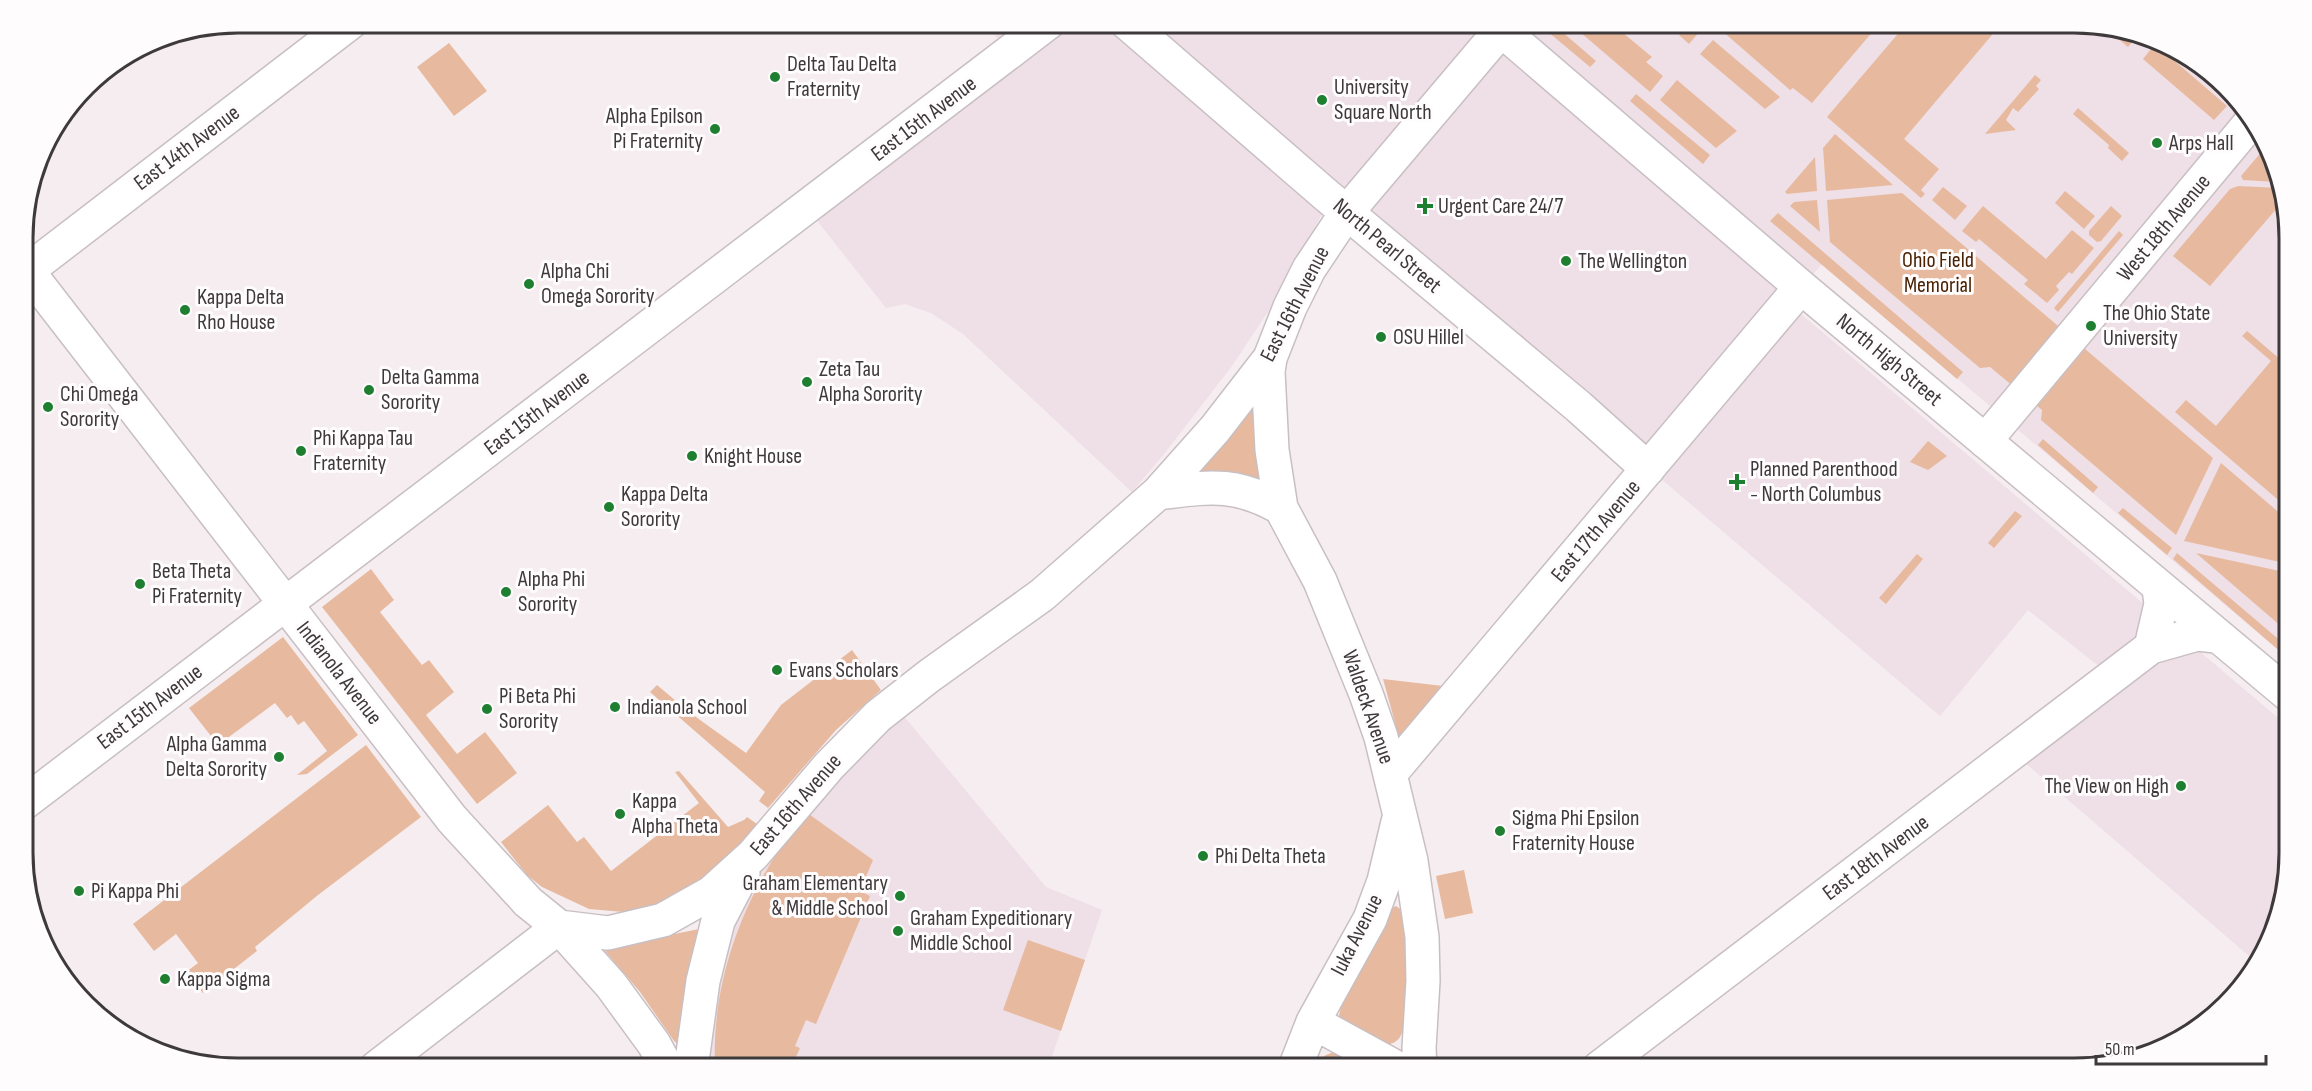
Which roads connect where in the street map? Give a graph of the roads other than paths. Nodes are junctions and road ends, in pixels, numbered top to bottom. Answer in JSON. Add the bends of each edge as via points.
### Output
{"nodes":[{"id":1,"x":336,"y":33,"type":"edge"},
{"id":2,"x":1035,"y":33,"type":"edge"},
{"id":3,"x":1139,"y":33,"type":"edge"},
{"id":4,"x":1490,"y":33,"type":"edge"},
{"id":5,"x":1504,"y":33,"type":"edge"},
{"id":6,"x":2247,"y":128,"type":"edge"},
{"id":7,"x":1347,"y":212,"type":"junction"},
{"id":8,"x":33,"y":263,"type":"edge"},
{"id":9,"x":33,"y":281,"type":"edge"},
{"id":10,"x":1802,"y":287,"type":"junction"},
{"id":11,"x":1270,"y":358,"type":"junction"},
{"id":12,"x":1985,"y":441,"type":"junction"},
{"id":13,"x":1648,"y":469,"type":"junction"},
{"id":14,"x":1158,"y":493,"type":"junction"},
{"id":15,"x":1281,"y":508,"type":"junction"},
{"id":16,"x":2159,"y":588,"type":"junction"},
{"id":17,"x":286,"y":604,"type":"junction"},
{"id":18,"x":2216,"y":636,"type":"junction"},
{"id":19,"x":2151,"y":647,"type":"junction"},
{"id":20,"x":2279,"y":687,"type":"edge"},
{"id":21,"x":1390,"y":774,"type":"junction"},
{"id":22,"x":33,"y":796,"type":"edge"},
{"id":23,"x":1400,"y":810,"type":"junction"},
{"id":24,"x":753,"y":855,"type":"junction"},
{"id":25,"x":559,"y":927,"type":"junction"},
{"id":26,"x":1313,"y":1022,"type":"junction"},
{"id":27,"x":389,"y":1058,"type":"edge"},
{"id":28,"x":662,"y":1058,"type":"edge"},
{"id":29,"x":692,"y":1058,"type":"edge"},
{"id":30,"x":1299,"y":1058,"type":"edge"},
{"id":31,"x":1379,"y":1058,"type":"edge"},
{"id":32,"x":1420,"y":1058,"type":"edge"},
{"id":33,"x":1612,"y":1058,"type":"edge"}],
"edges":[{"from":1,"to":8,"type":"street","name":"East 14th Avenue"},
{"from":2,"to":17,"type":"street","name":"East 15th Avenue"},
{"from":3,"to":7,"type":"street","name":"North Pearl Street"},
{"from":4,"to":7,"type":"street","name":"East 16th Avenue"},
{"from":5,"to":10,"type":"street","name":"North High Street"},
{"from":6,"to":12,"type":"street","name":"West 18th Avenue"},
{"from":7,"to":11,"type":"street","name":"East 16th Avenue","via":[[1309,269]]},
{"from":7,"to":13,"type":"street","name":"North Pearl Street"},
{"from":9,"to":17,"type":"street","name":"Indianola Avenue"},
{"from":10,"to":12,"type":"street","name":"North High Street"},
{"from":10,"to":13,"type":"street","name":"East 17th Avenue"},
{"from":11,"to":14,"type":"street","name":"East 16th Avenue","via":[[1215,429]]},
{"from":11,"to":15,"type":"street","name":"Waldeck Avenue","via":[[1272,450]]},
{"from":12,"to":16,"type":"street","name":"North High Street"},
{"from":13,"to":21,"type":"street","name":"East 17th Avenue"},
{"from":14,"to":15,"type":"street","via":[[1218,487],[1262,497]]},
{"from":14,"to":24,"type":"street","name":"East 16th Avenue","via":[[1042,595],[878,716],[829,766]]},
{"from":15,"to":21,"type":"street","name":"Waldeck Avenue","via":[[1320,581],[1346,643]]},
{"from":16,"to":18,"type":"street","name":"North High Street"},
{"from":16,"to":19,"type":"street","via":[[2161,604]]},
{"from":17,"to":22,"type":"street","name":"East 15th Avenue"},
{"from":17,"to":25,"type":"street","name":"Indianola Avenue","via":[[452,819],[528,902]]},
{"from":18,"to":19,"type":"street","name":"East 18th Avenue","via":[[2198,634]]},
{"from":18,"to":20,"type":"street","name":"North High Street"},
{"from":19,"to":33,"type":"street","name":"East 18th Avenue"},
{"from":21,"to":23,"type":"street","name":"Waldeck Avenue"},
{"from":23,"to":26,"type":"street","name":"Iuka Avenue","via":[[1393,848],[1370,919]]},
{"from":23,"to":32,"type":"street","name":"Waldeck Avenue","via":[[1422,937]]},
{"from":24,"to":25,"type":"street","name":"East 16th Avenue","via":[[711,893],[663,920],[608,933]]},
{"from":24,"to":29,"type":"street","via":[[718,921],[702,981]]},
{"from":25,"to":27,"type":"street"},
{"from":25,"to":28,"type":"street","name":"Indianola Avenue","via":[[611,985]]},
{"from":26,"to":30,"type":"street","name":"Iuka Avenue"},
{"from":26,"to":31,"type":"street"}]}
